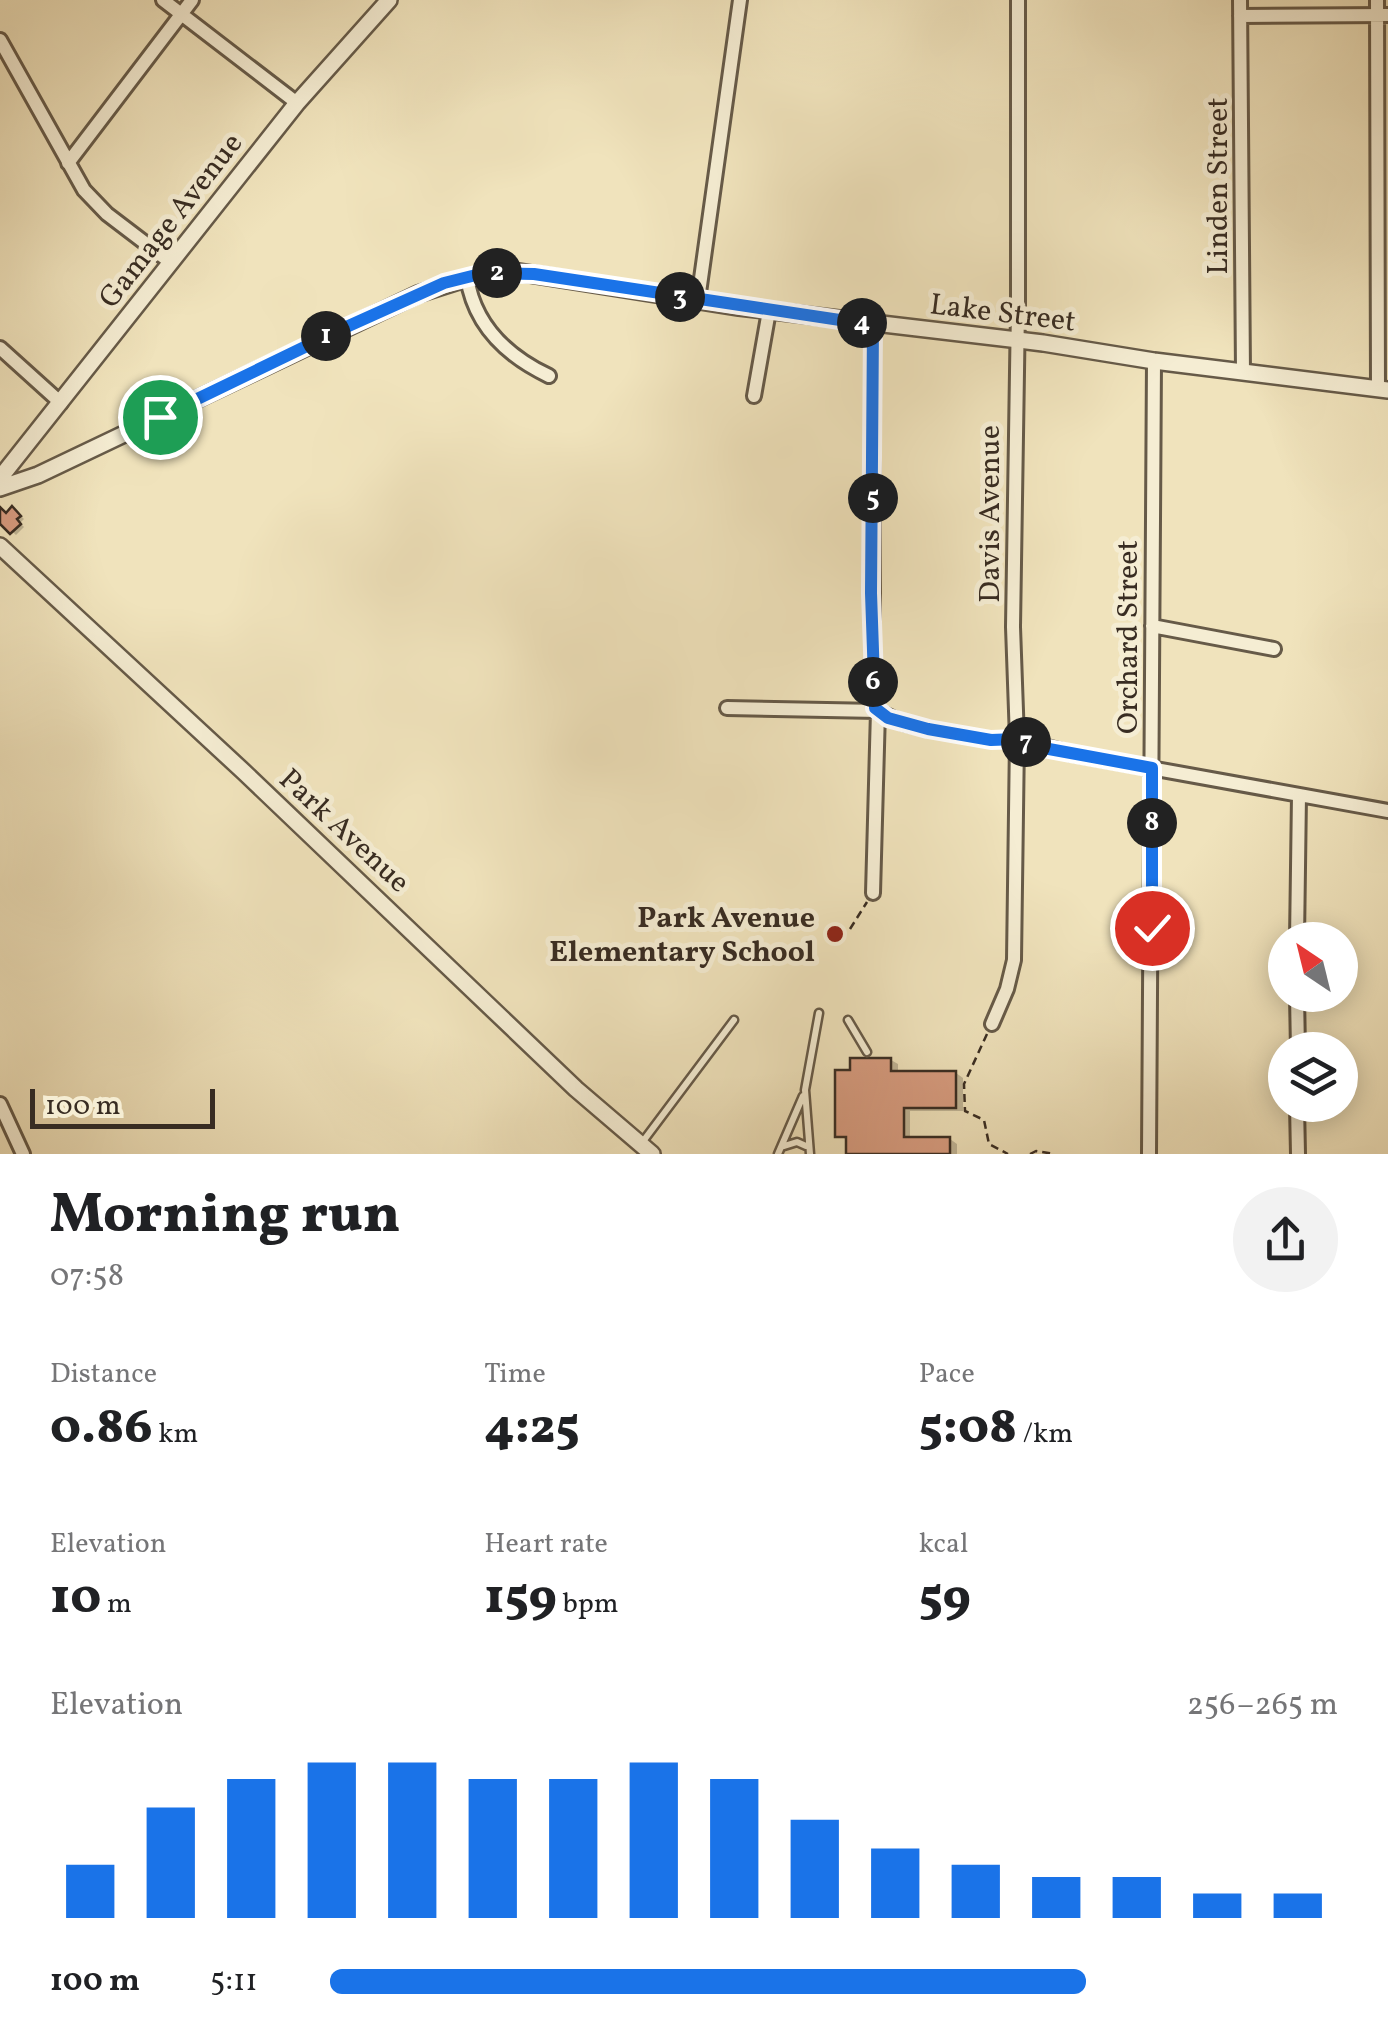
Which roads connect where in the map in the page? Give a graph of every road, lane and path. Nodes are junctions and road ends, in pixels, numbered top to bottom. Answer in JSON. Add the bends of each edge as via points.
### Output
{"nodes":[{"id":1,"x":162,"y":0,"type":"edge"},
{"id":2,"x":192,"y":0,"type":"edge"},
{"id":3,"x":388,"y":0,"type":"edge"},
{"id":4,"x":740,"y":0,"type":"edge"},
{"id":5,"x":1018,"y":0,"type":"edge"},
{"id":6,"x":1240,"y":0,"type":"edge"},
{"id":7,"x":1377,"y":0,"type":"edge"},
{"id":8,"x":180,"y":16,"type":"junction"},
{"id":9,"x":1240,"y":16,"type":"junction"},
{"id":10,"x":1382,"y":16,"type":"edge"},
{"id":11,"x":0,"y":40,"type":"edge"},
{"id":12,"x":297,"y":103,"type":"junction"},
{"id":13,"x":68,"y":164,"type":"junction"},
{"id":14,"x":170,"y":262,"type":"junction"},
{"id":15,"x":467,"y":277,"type":"junction"},
{"id":16,"x":698,"y":300,"type":"junction"},
{"id":17,"x":769,"y":311,"type":"junction"},
{"id":18,"x":873,"y":325,"type":"junction"},
{"id":19,"x":1016,"y":340,"type":"junction"},
{"id":20,"x":0,"y":348,"type":"edge"},
{"id":21,"x":1154,"y":361,"type":"junction"},
{"id":22,"x":1242,"y":372,"type":"junction"},
{"id":23,"x":549,"y":376,"type":"dead end"},
{"id":24,"x":1383,"y":390,"type":"edge"},
{"id":25,"x":754,"y":396,"type":"dead end"},
{"id":26,"x":61,"y":403,"type":"junction"},
{"id":27,"x":0,"y":478,"type":"edge"},
{"id":28,"x":0,"y":488,"type":"edge"},
{"id":29,"x":0,"y":546,"type":"edge"},
{"id":30,"x":1152,"y":626,"type":"junction"},
{"id":31,"x":1274,"y":649,"type":"dead end"},
{"id":32,"x":727,"y":708,"type":"dead end"},
{"id":33,"x":878,"y":711,"type":"junction"},
{"id":34,"x":1017,"y":739,"type":"junction"},
{"id":35,"x":1152,"y":768,"type":"junction"},
{"id":36,"x":1298,"y":794,"type":"junction"},
{"id":37,"x":1388,"y":811,"type":"edge"},
{"id":38,"x":873,"y":892,"type":"joint"},
{"id":39,"x":1297,"y":922,"type":"edge"},
{"id":40,"x":850,"y":929,"type":"dead end"},
{"id":41,"x":819,"y":1013,"type":"dead end"},
{"id":42,"x":734,"y":1020,"type":"dead end"},
{"id":43,"x":848,"y":1020,"type":"dead end"},
{"id":44,"x":992,"y":1024,"type":"joint"},
{"id":45,"x":867,"y":1052,"type":"dead end"},
{"id":46,"x":805,"y":1090,"type":"junction"},
{"id":47,"x":0,"y":1104,"type":"edge"},
{"id":48,"x":1298,"y":1122,"type":"edge"},
{"id":49,"x":646,"y":1149,"type":"edge"},
{"id":50,"x":779,"y":1150,"type":"edge"},
{"id":51,"x":808,"y":1150,"type":"edge"},
{"id":52,"x":23,"y":1154,"type":"edge"},
{"id":53,"x":1008,"y":1154,"type":"edge"},
{"id":54,"x":1030,"y":1154,"type":"edge"},
{"id":55,"x":1053,"y":1154,"type":"edge"},
{"id":56,"x":1150,"y":1154,"type":"edge"},
{"id":57,"x":1298,"y":1154,"type":"edge"}],
"edges":[{"from":1,"to":8,"type":"street"},
{"from":2,"to":8,"type":"street"},
{"from":3,"to":12,"type":"street","name":"Gamage Avenue"},
{"from":4,"to":16,"type":"street"},
{"from":5,"to":19,"type":"street","name":"Davis Avenue"},
{"from":6,"to":9,"type":"street","name":"Linden Street"},
{"from":7,"to":10,"type":"street"},
{"from":8,"to":12,"type":"street"},
{"from":8,"to":13,"type":"street"},
{"from":9,"to":10,"type":"street"},
{"from":9,"to":22,"type":"street","name":"Linden Street"},
{"from":10,"to":24,"type":"street"},
{"from":11,"to":13,"type":"street"},
{"from":12,"to":14,"type":"street","name":"Gamage Avenue"},
{"from":13,"to":14,"type":"street","via":[[107,214]]},
{"from":14,"to":26,"type":"street","name":"Gamage Avenue"},
{"from":15,"to":16,"type":"street","name":"Lake Street","via":[[518,272]]},
{"from":15,"to":23,"type":"street","via":[[472,302],[494,338]]},
{"from":15,"to":28,"type":"street","name":"Lake Street"},
{"from":16,"to":17,"type":"street","name":"Lake Street"},
{"from":17,"to":18,"type":"street","name":"Lake Street"},
{"from":17,"to":25,"type":"street"},
{"from":18,"to":19,"type":"street","name":"Lake Street"},
{"from":18,"to":33,"type":"street","via":[[871,593]]},
{"from":19,"to":21,"type":"street","name":"Lake Street"},
{"from":19,"to":34,"type":"street","name":"Davis Avenue"},
{"from":20,"to":26,"type":"street"},
{"from":21,"to":22,"type":"street","name":"Lake Street"},
{"from":21,"to":30,"type":"street","name":"Orchard Street"},
{"from":22,"to":24,"type":"street","name":"Lake Street"},
{"from":26,"to":27,"type":"street","name":"Gamage Avenue"},
{"from":29,"to":49,"type":"street","name":"Park Avenue"},
{"from":30,"to":31,"type":"street"},
{"from":30,"to":35,"type":"street","name":"Orchard Street"},
{"from":32,"to":33,"type":"street"},
{"from":33,"to":34,"type":"street","via":[[950,734]]},
{"from":33,"to":38,"type":"street"},
{"from":34,"to":35,"type":"street"},
{"from":34,"to":44,"type":"street","name":"Davis Avenue","via":[[1014,960]]},
{"from":35,"to":36,"type":"street"},
{"from":35,"to":56,"type":"street","name":"Orchard Street"},
{"from":36,"to":37,"type":"street"},
{"from":36,"to":39,"type":"street"},
{"from":38,"to":40,"type":"path"},
{"from":41,"to":46,"type":"lane"},
{"from":42,"to":49,"type":"lane"},
{"from":43,"to":45,"type":"lane"},
{"from":44,"to":53,"type":"path","via":[[964,1084],[965,1111],[984,1120],[989,1144]]},
{"from":46,"to":50,"type":"lane"},
{"from":46,"to":51,"type":"lane"},
{"from":47,"to":52,"type":"street"},
{"from":48,"to":57,"type":"street"},
{"from":50,"to":51,"type":"lane","via":[[797,1142]]},
{"from":54,"to":55,"type":"path"}]}
